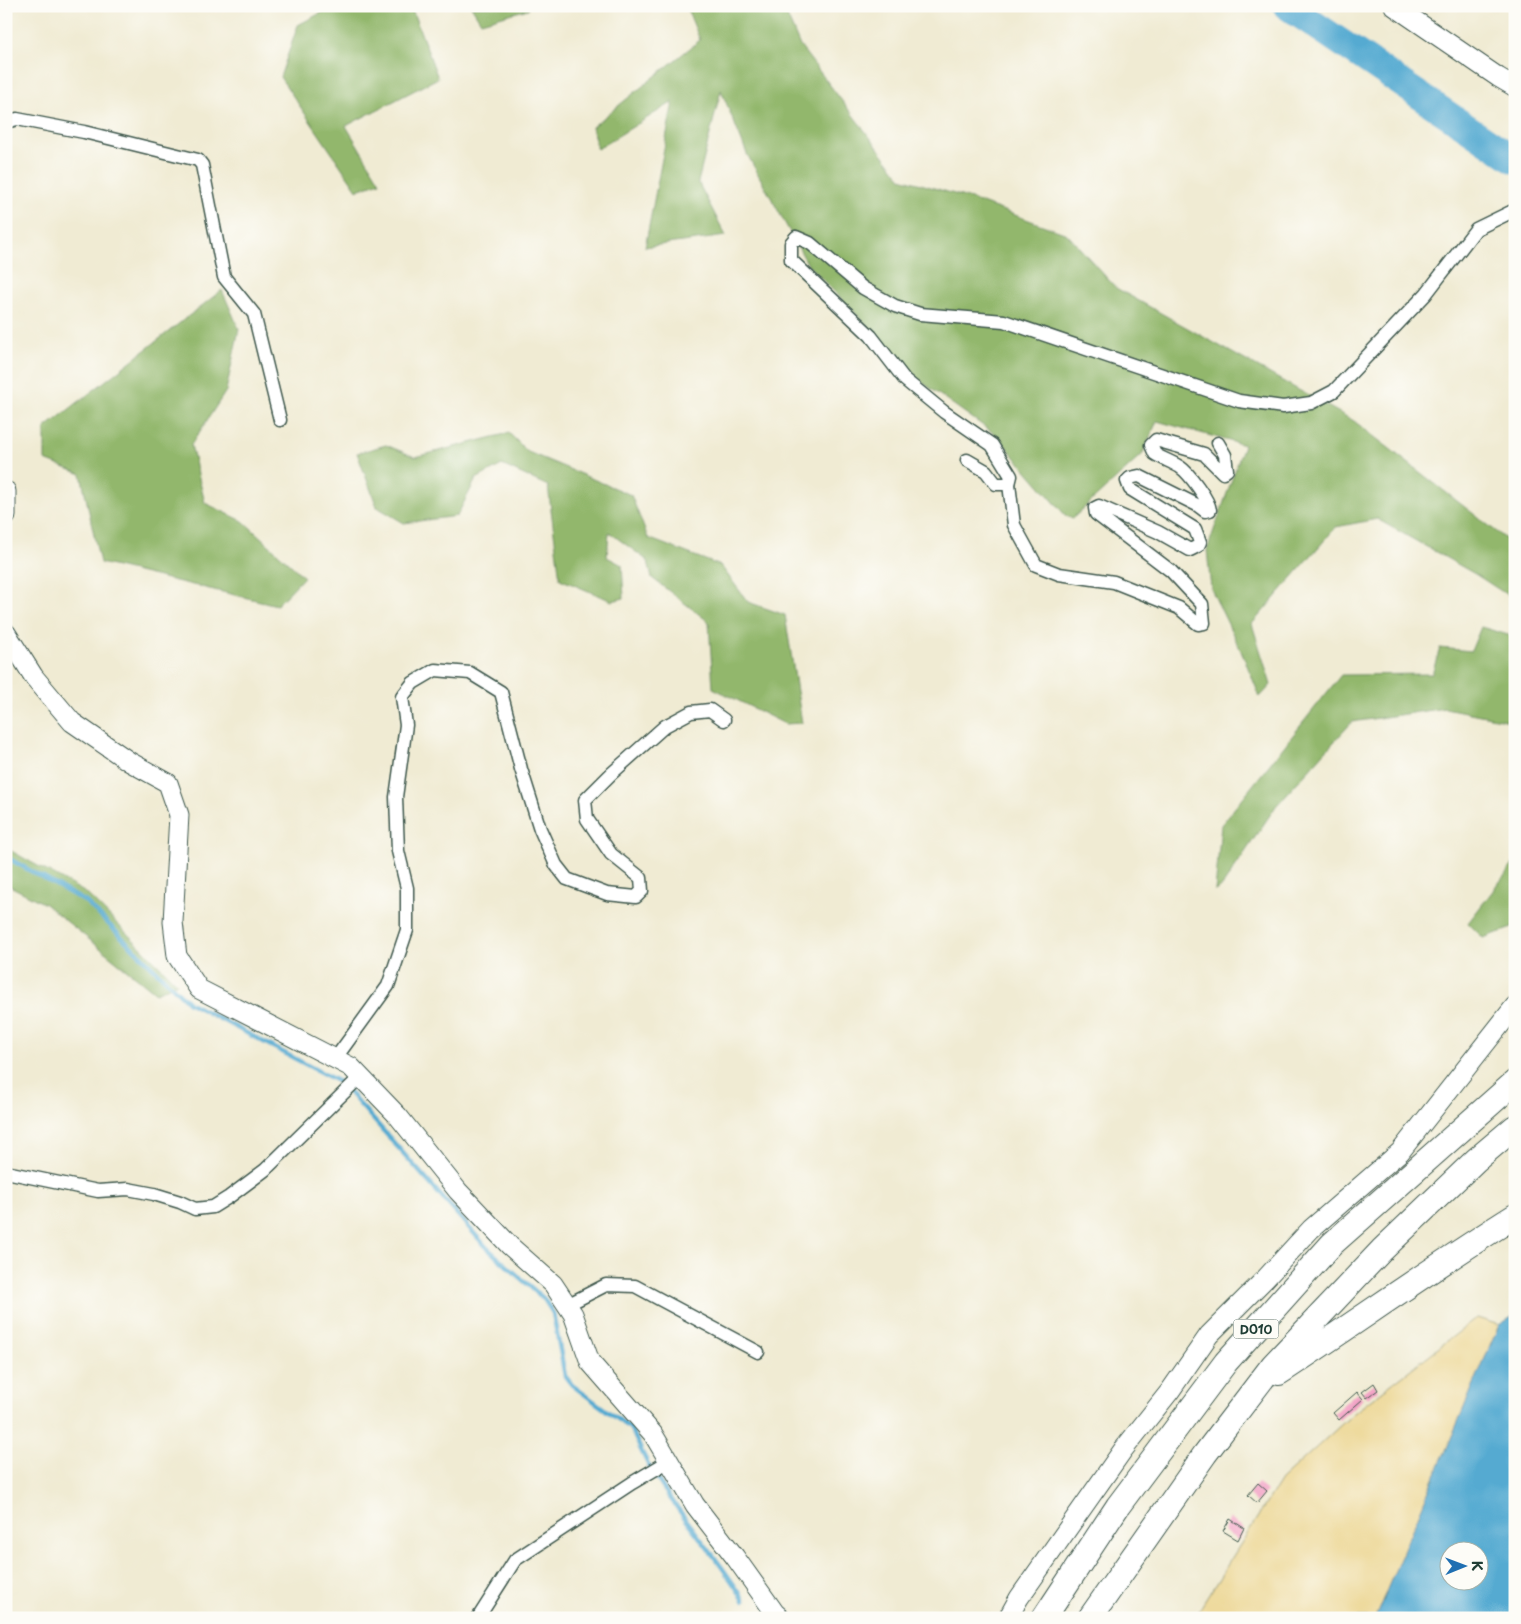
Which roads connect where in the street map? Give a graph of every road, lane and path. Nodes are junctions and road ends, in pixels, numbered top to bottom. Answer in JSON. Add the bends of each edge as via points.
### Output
{"nodes":[{"id":1,"x":1394,"y":6,"type":"edge"},
{"id":2,"x":1515,"y":87,"type":"edge"},
{"id":3,"x":6,"y":122,"type":"edge"},
{"id":4,"x":1515,"y":210,"type":"edge"},
{"id":5,"x":280,"y":420,"type":"dead end"},
{"id":6,"x":1218,"y":443,"type":"dead end"},
{"id":7,"x":967,"y":460,"type":"dead end"},
{"id":8,"x":1009,"y":484,"type":"junction"},
{"id":9,"x":6,"y":491,"type":"edge"},
{"id":10,"x":6,"y":516,"type":"edge"},
{"id":11,"x":6,"y":633,"type":"edge"},
{"id":12,"x":724,"y":720,"type":"dead end"},
{"id":13,"x":1515,"y":1006,"type":"edge"},
{"id":14,"x":336,"y":1060,"type":"junction"},
{"id":15,"x":360,"y":1077,"type":"junction"},
{"id":16,"x":1515,"y":1082,"type":"edge"},
{"id":17,"x":1515,"y":1127,"type":"edge"},
{"id":18,"x":6,"y":1172,"type":"edge"},
{"id":19,"x":1515,"y":1216,"type":"edge"},
{"id":20,"x":567,"y":1305,"type":"junction"},
{"id":21,"x":758,"y":1352,"type":"dead end"},
{"id":22,"x":1256,"y":1387,"type":"junction"},
{"id":23,"x":669,"y":1462,"type":"junction"},
{"id":24,"x":478,"y":1618,"type":"edge"},
{"id":25,"x":781,"y":1618,"type":"edge"},
{"id":26,"x":1008,"y":1618,"type":"edge"},
{"id":27,"x":1044,"y":1618,"type":"edge"},
{"id":28,"x":1090,"y":1618,"type":"edge"}],
"edges":[{"from":1,"to":2,"type":"street"},
{"from":3,"to":5,"type":"street","via":[[17,119],[84,132],[198,160],[202,164],[224,277],[254,314]]},
{"from":4,"to":8,"type":"street","via":[[1476,229],[1426,294],[1334,391],[1311,403],[1283,407],[1239,401],[1004,321],[920,314],[895,306],[863,288],[810,243],[796,237],[790,243],[791,260],[871,336],[905,380],[944,412],[992,444],[1011,476]]},
{"from":6,"to":8,"type":"street","via":[[1225,455],[1227,470],[1223,473],[1204,454],[1156,440],[1151,445],[1155,454],[1182,468],[1204,496],[1210,510],[1205,511],[1139,476],[1127,481],[1130,489],[1195,529],[1200,542],[1198,546],[1190,550],[1133,520],[1100,506],[1096,508],[1096,514],[1171,571],[1202,604],[1204,623],[1198,624],[1180,608],[1114,582],[1058,574],[1036,565],[1014,525]]},
{"from":7,"to":8,"type":"street","via":[[986,471],[996,484]]},
{"from":9,"to":10,"type":"street"},
{"from":11,"to":14,"type":"street","via":[[34,677],[72,722],[130,762],[168,783],[179,815],[173,922],[177,956],[199,989]]},
{"from":12,"to":14,"type":"street","via":[[710,710],[691,712],[665,726],[585,800],[587,820],[610,854],[641,878],[642,891],[636,897],[607,894],[567,879],[556,864],[540,829],[501,692],[470,673],[435,670],[413,683],[402,697],[406,725],[396,797],[398,851],[407,888],[407,930],[388,986]]},
{"from":13,"to":26,"type":"street","via":[[1400,1152],[1311,1229],[1265,1280],[1208,1335],[1170,1391],[1123,1450]]},
{"from":14,"to":15,"type":"street","via":[[351,1067]]},
{"from":15,"to":18,"type":"street","via":[[265,1170],[213,1207],[195,1209],[154,1194],[128,1189],[98,1191]]},
{"from":15,"to":20,"type":"street","via":[[398,1116],[458,1191],[510,1246],[554,1284]]},
{"from":16,"to":27,"type":"highway","number":"D010","via":[[1332,1244],[1226,1362],[1118,1506]]},
{"from":17,"to":22,"type":"highway","number":"D010","via":[[1382,1250]]},
{"from":19,"to":22,"type":"highway"},
{"from":20,"to":21,"type":"street","via":[[606,1285],[636,1286]]},
{"from":20,"to":23,"type":"street","via":[[590,1362],[653,1434]]},
{"from":22,"to":28,"type":"highway","number":"D010","via":[[1204,1454]]},
{"from":23,"to":24,"type":"street","via":[[515,1560]]},
{"from":23,"to":25,"type":"street","via":[[695,1505]]}]}
